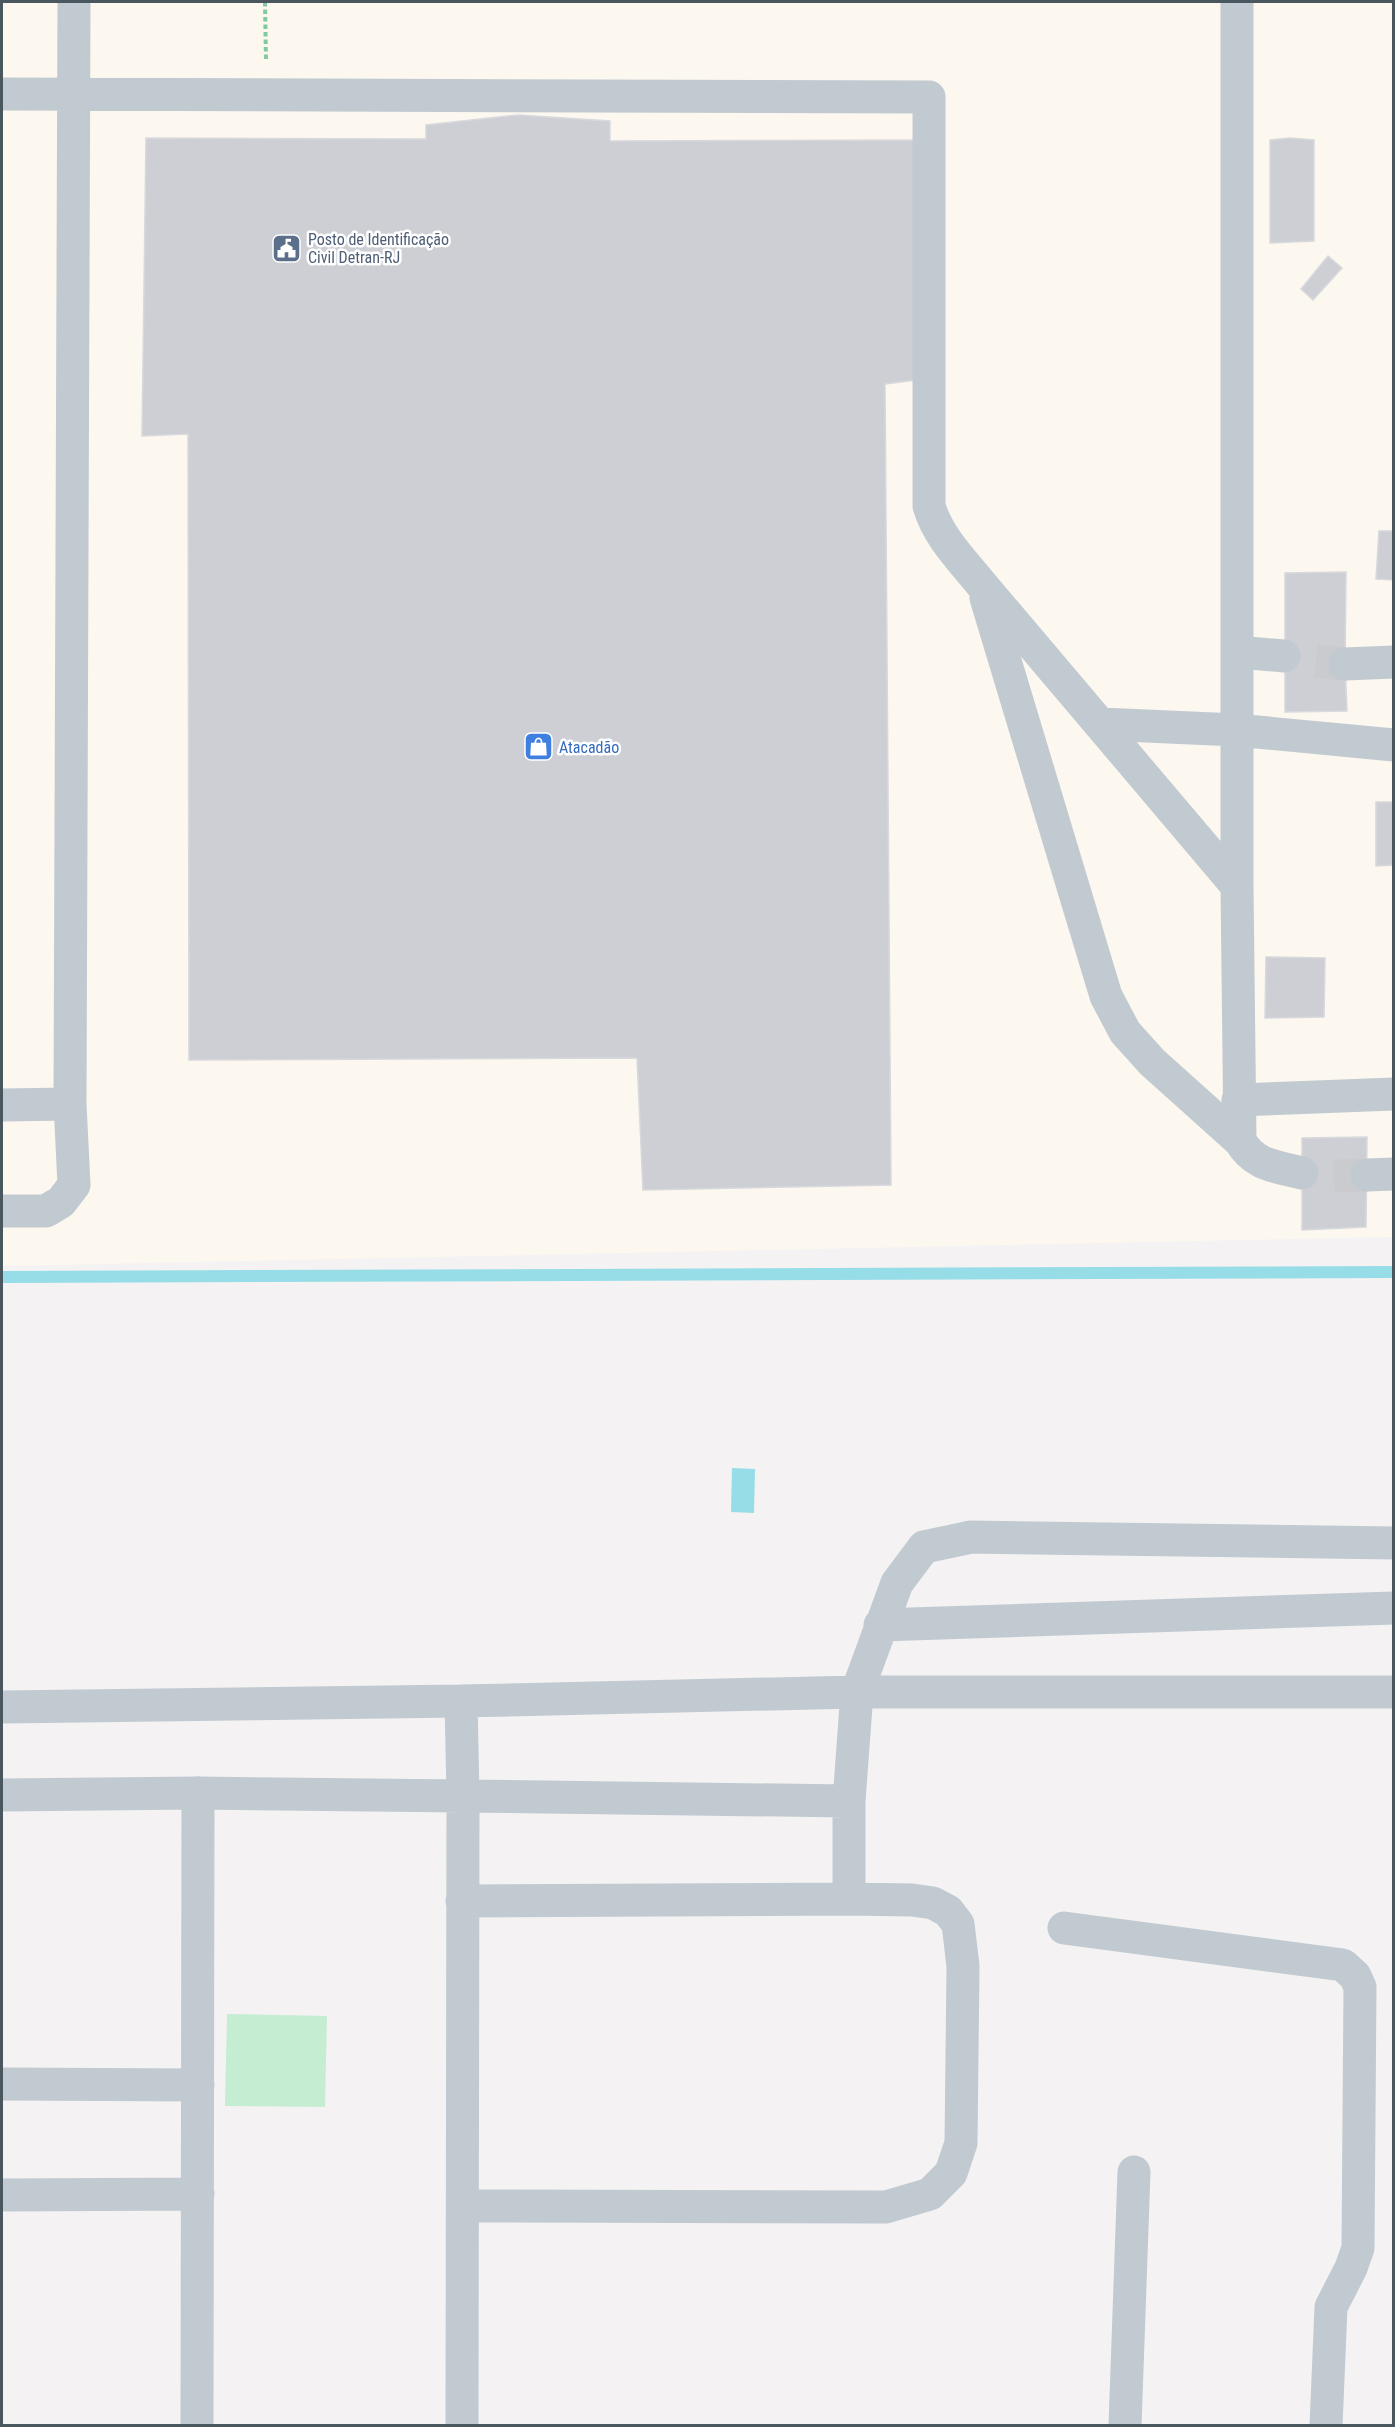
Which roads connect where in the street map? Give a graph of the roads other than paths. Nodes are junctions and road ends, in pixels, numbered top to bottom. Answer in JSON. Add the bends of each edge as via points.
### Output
{"nodes":[{"id":1,"x":74,"y":2,"type":"edge"},
{"id":2,"x":1237,"y":2,"type":"edge"},
{"id":3,"x":2,"y":94,"type":"edge"},
{"id":4,"x":74,"y":94,"type":"junction"},
{"id":5,"x":982,"y":585,"type":"junction"},
{"id":6,"x":1237,"y":652,"type":"junction"},
{"id":7,"x":1284,"y":656,"type":"tunnel mouth"},
{"id":8,"x":1394,"y":662,"type":"edge"},
{"id":9,"x":1345,"y":664,"type":"tunnel mouth"},
{"id":10,"x":1101,"y":724,"type":"junction"},
{"id":11,"x":1236,"y":730,"type":"junction"},
{"id":12,"x":1394,"y":745,"type":"edge"},
{"id":13,"x":1237,"y":886,"type":"junction"},
{"id":14,"x":1394,"y":1094,"type":"edge"},
{"id":15,"x":1238,"y":1100,"type":"junction"},
{"id":16,"x":70,"y":1104,"type":"junction"},
{"id":17,"x":2,"y":1105,"type":"edge"},
{"id":18,"x":1240,"y":1141,"type":"junction"},
{"id":19,"x":1302,"y":1173,"type":"tunnel mouth"},
{"id":20,"x":2,"y":1211,"type":"edge"},
{"id":21,"x":1394,"y":1543,"type":"edge"},
{"id":22,"x":1394,"y":1608,"type":"edge"},
{"id":23,"x":880,"y":1625,"type":"junction"},
{"id":24,"x":857,"y":1692,"type":"junction"},
{"id":25,"x":1394,"y":1692,"type":"edge"},
{"id":26,"x":461,"y":1701,"type":"junction"},
{"id":27,"x":2,"y":1707,"type":"edge"},
{"id":28,"x":198,"y":1793,"type":"junction"},
{"id":29,"x":2,"y":1795,"type":"edge"},
{"id":30,"x":463,"y":1796,"type":"junction"},
{"id":31,"x":849,"y":1801,"type":"junction"},
{"id":32,"x":849,"y":1899,"type":"junction"},
{"id":33,"x":462,"y":1901,"type":"junction"},
{"id":34,"x":1065,"y":1928,"type":"dead end"},
{"id":35,"x":2,"y":2084,"type":"edge"},
{"id":36,"x":198,"y":2085,"type":"junction"},
{"id":37,"x":1134,"y":2172,"type":"dead end"},
{"id":38,"x":198,"y":2194,"type":"junction"},
{"id":39,"x":2,"y":2195,"type":"edge"},
{"id":40,"x":463,"y":2206,"type":"junction"},
{"id":41,"x":197,"y":2426,"type":"edge"},
{"id":42,"x":462,"y":2426,"type":"edge"},
{"id":43,"x":1125,"y":2426,"type":"edge"},
{"id":44,"x":1326,"y":2426,"type":"edge"}],
"edges":[{"from":1,"to":4,"type":"street"},
{"from":2,"to":6,"type":"street"},
{"from":3,"to":4,"type":"street"},
{"from":4,"to":5,"type":"street","via":[[929,97],[929,506],[951,548]]},
{"from":4,"to":16,"type":"street"},
{"from":5,"to":10,"type":"street"},
{"from":5,"to":18,"type":"street","via":[[1106,996],[1125,1032],[1152,1062]]},
{"from":6,"to":7,"type":"street"},
{"from":6,"to":11,"type":"street"},
{"from":8,"to":9,"type":"street"},
{"from":10,"to":11,"type":"street"},
{"from":10,"to":13,"type":"street"},
{"from":11,"to":12,"type":"street"},
{"from":11,"to":13,"type":"street"},
{"from":13,"to":15,"type":"street"},
{"from":14,"to":15,"type":"street"},
{"from":15,"to":18,"type":"street"},
{"from":16,"to":17,"type":"street"},
{"from":16,"to":20,"type":"street","via":[[74,1185],[62,1202],[46,1211]]},
{"from":18,"to":19,"type":"street","via":[[1248,1155]]},
{"from":21,"to":23,"type":"street","via":[[970,1537],[924,1547],[897,1583]]},
{"from":22,"to":23,"type":"street"},
{"from":23,"to":24,"type":"street"},
{"from":24,"to":25,"type":"street"},
{"from":24,"to":26,"type":"street"},
{"from":24,"to":31,"type":"street"},
{"from":26,"to":27,"type":"street"},
{"from":26,"to":30,"type":"street"},
{"from":28,"to":29,"type":"street"},
{"from":28,"to":30,"type":"street"},
{"from":28,"to":36,"type":"street"},
{"from":30,"to":31,"type":"street"},
{"from":30,"to":33,"type":"street"},
{"from":31,"to":32,"type":"street"},
{"from":32,"to":33,"type":"street"},
{"from":32,"to":40,"type":"street","via":[[933,1903],[948,1911],[958,1924],[963,1966],[961,2143],[951,2173],[930,2194],[886,2206]]},
{"from":33,"to":40,"type":"street"},
{"from":34,"to":44,"type":"street","via":[[1343,1965],[1355,1976],[1360,1987],[1358,2248],[1331,2307]]},
{"from":35,"to":36,"type":"street"},
{"from":36,"to":38,"type":"street"},
{"from":37,"to":43,"type":"street"},
{"from":38,"to":39,"type":"street"},
{"from":38,"to":41,"type":"street"},
{"from":40,"to":42,"type":"street"}]}
